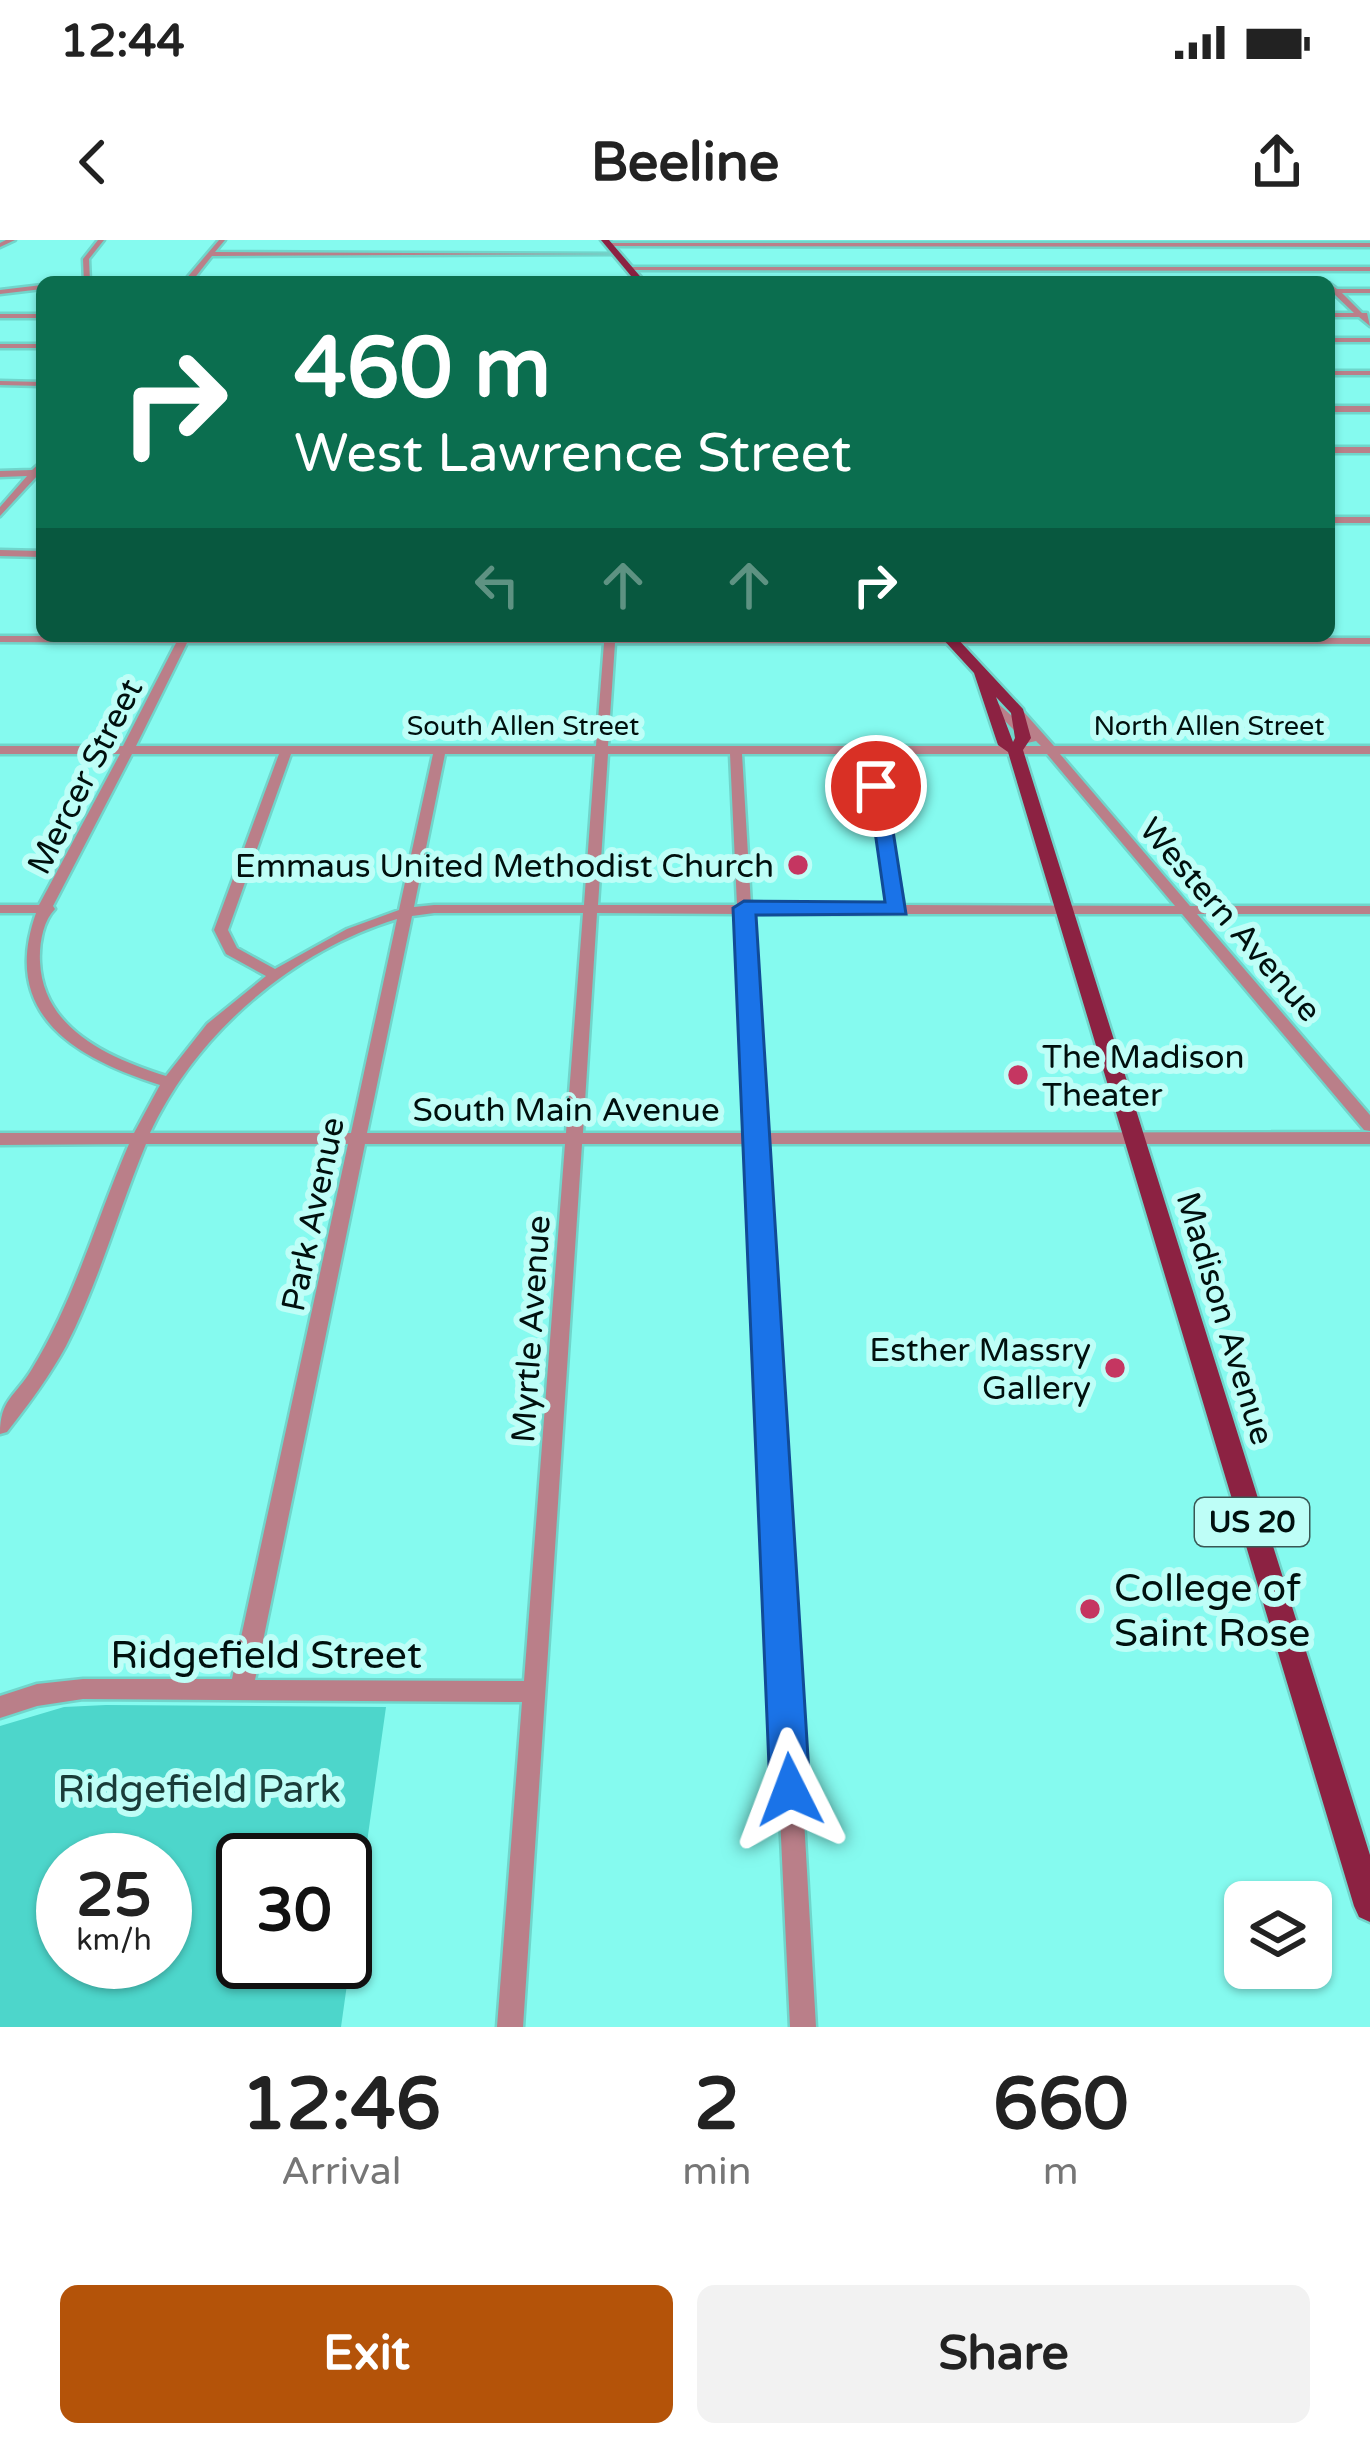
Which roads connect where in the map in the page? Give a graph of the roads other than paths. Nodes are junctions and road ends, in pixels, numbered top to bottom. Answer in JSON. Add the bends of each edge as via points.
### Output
{"nodes":[{"id":1,"x":12,"y":240,"type":"edge"},
{"id":2,"x":101,"y":240,"type":"edge"},
{"id":3,"x":222,"y":240,"type":"edge"},
{"id":4,"x":860,"y":243,"type":"edge"},
{"id":5,"x":1041,"y":243,"type":"edge"},
{"id":6,"x":1283,"y":243,"type":"edge"},
{"id":7,"x":0,"y":245,"type":"edge"},
{"id":8,"x":1370,"y":245,"type":"edge"},
{"id":9,"x":610,"y":246,"type":"edge"},
{"id":10,"x":212,"y":254,"type":"junction"},
{"id":11,"x":630,"y":269,"type":"junction"},
{"id":12,"x":851,"y":269,"type":"junction"},
{"id":13,"x":863,"y":269,"type":"junction"},
{"id":14,"x":1040,"y":269,"type":"junction"},
{"id":15,"x":1311,"y":269,"type":"junction"},
{"id":16,"x":1370,"y":269,"type":"edge"},
{"id":17,"x":87,"y":276,"type":"edge"},
{"id":18,"x":192,"y":276,"type":"edge"},
{"id":19,"x":636,"y":276,"type":"edge"},
{"id":20,"x":842,"y":276,"type":"edge"},
{"id":21,"x":855,"y":276,"type":"edge"},
{"id":22,"x":1039,"y":276,"type":"edge"},
{"id":23,"x":1318,"y":276,"type":"edge"},
{"id":24,"x":36,"y":288,"type":"edge"},
{"id":25,"x":1335,"y":288,"type":"edge"},
{"id":26,"x":1370,"y":291,"type":"edge"},
{"id":27,"x":0,"y":292,"type":"edge"},
{"id":28,"x":1335,"y":292,"type":"edge"},
{"id":29,"x":1365,"y":315,"type":"edge"},
{"id":30,"x":0,"y":316,"type":"edge"},
{"id":31,"x":36,"y":319,"type":"edge"},
{"id":32,"x":36,"y":325,"type":"edge"},
{"id":33,"x":1370,"y":325,"type":"edge"},
{"id":34,"x":1335,"y":340,"type":"edge"},
{"id":35,"x":1370,"y":340,"type":"edge"},
{"id":36,"x":0,"y":346,"type":"edge"},
{"id":37,"x":17,"y":346,"type":"junction"},
{"id":38,"x":36,"y":346,"type":"edge"},
{"id":39,"x":1335,"y":373,"type":"edge"},
{"id":40,"x":1370,"y":373,"type":"edge"},
{"id":41,"x":0,"y":383,"type":"edge"},
{"id":42,"x":36,"y":383,"type":"edge"},
{"id":43,"x":1335,"y":410,"type":"edge"},
{"id":44,"x":1370,"y":410,"type":"edge"},
{"id":45,"x":1335,"y":450,"type":"edge"},
{"id":46,"x":1370,"y":450,"type":"edge"},
{"id":47,"x":36,"y":473,"type":"edge"},
{"id":48,"x":36,"y":474,"type":"edge"},
{"id":49,"x":0,"y":476,"type":"edge"},
{"id":50,"x":0,"y":513,"type":"edge"},
{"id":51,"x":1335,"y":520,"type":"edge"},
{"id":52,"x":1370,"y":520,"type":"edge"},
{"id":53,"x":0,"y":550,"type":"edge"},
{"id":54,"x":36,"y":550,"type":"edge"},
{"id":55,"x":0,"y":639,"type":"edge"},
{"id":56,"x":36,"y":639,"type":"edge"},
{"id":57,"x":1335,"y":640,"type":"edge"},
{"id":58,"x":1370,"y":640,"type":"edge"},
{"id":59,"x":182,"y":642,"type":"edge"},
{"id":60,"x":610,"y":642,"type":"edge"},
{"id":61,"x":952,"y":642,"type":"edge"},
{"id":62,"x":980,"y":674,"type":"junction"},
{"id":63,"x":994,"y":704,"type":"joint"},
{"id":64,"x":1018,"y":712,"type":"junction"},
{"id":65,"x":1019,"y":743,"type":"junction"},
{"id":66,"x":1047,"y":749,"type":"junction"},
{"id":67,"x":0,"y":750,"type":"edge"},
{"id":68,"x":128,"y":750,"type":"junction"},
{"id":69,"x":440,"y":750,"type":"junction"},
{"id":70,"x":736,"y":750,"type":"junction"},
{"id":71,"x":869,"y":750,"type":"junction"},
{"id":72,"x":286,"y":751,"type":"junction"},
{"id":73,"x":600,"y":751,"type":"junction"},
{"id":74,"x":1370,"y":751,"type":"edge"},
{"id":75,"x":744,"y":908,"type":"junction"},
{"id":76,"x":0,"y":909,"type":"edge"},
{"id":77,"x":48,"y":909,"type":"junction"},
{"id":78,"x":898,"y":909,"type":"junction"},
{"id":79,"x":590,"y":910,"type":"junction"},
{"id":80,"x":1063,"y":910,"type":"junction"},
{"id":81,"x":1184,"y":910,"type":"junction"},
{"id":82,"x":1370,"y":910,"type":"edge"},
{"id":83,"x":410,"y":911,"type":"junction"},
{"id":84,"x":275,"y":975,"type":"junction"},
{"id":85,"x":169,"y":1082,"type":"junction"},
{"id":86,"x":1370,"y":1126,"type":"edge"},
{"id":87,"x":0,"y":1138,"type":"edge"},
{"id":88,"x":359,"y":1138,"type":"junction"},
{"id":89,"x":1133,"y":1138,"type":"junction"},
{"id":90,"x":1370,"y":1138,"type":"edge"},
{"id":91,"x":141,"y":1139,"type":"junction"},
{"id":92,"x":574,"y":1139,"type":"junction"},
{"id":93,"x":755,"y":1139,"type":"junction"},
{"id":94,"x":0,"y":1426,"type":"edge"},
{"id":95,"x":241,"y":1690,"type":"junction"},
{"id":96,"x":533,"y":1692,"type":"junction"},
{"id":97,"x":0,"y":1708,"type":"edge"},
{"id":98,"x":1370,"y":1906,"type":"edge"},
{"id":99,"x":510,"y":2027,"type":"edge"},
{"id":100,"x":803,"y":2027,"type":"edge"}],
"edges":[{"from":1,"to":7,"type":"street"},
{"from":2,"to":17,"type":"street","via":[[86,259]]},
{"from":3,"to":10,"type":"street"},
{"from":4,"to":5,"type":"street"},
{"from":4,"to":9,"type":"street"},
{"from":4,"to":12,"type":"street"},
{"from":4,"to":13,"type":"street"},
{"from":5,"to":6,"type":"street"},
{"from":5,"to":14,"type":"street"},
{"from":6,"to":8,"type":"street"},
{"from":6,"to":15,"type":"street"},
{"from":9,"to":10,"type":"street"},
{"from":9,"to":11,"type":"main road"},
{"from":10,"to":18,"type":"street"},
{"from":11,"to":12,"type":"street"},
{"from":11,"to":19,"type":"main road"},
{"from":12,"to":13,"type":"street"},
{"from":12,"to":20,"type":"street"},
{"from":13,"to":14,"type":"street"},
{"from":13,"to":21,"type":"street"},
{"from":14,"to":15,"type":"street"},
{"from":14,"to":22,"type":"street"},
{"from":15,"to":16,"type":"street"},
{"from":15,"to":23,"type":"street"},
{"from":24,"to":27,"type":"street"},
{"from":25,"to":26,"type":"street"},
{"from":28,"to":29,"type":"street"},
{"from":29,"to":33,"type":"street"},
{"from":30,"to":31,"type":"street"},
{"from":32,"to":37,"type":"street"},
{"from":34,"to":35,"type":"street"},
{"from":36,"to":37,"type":"street"},
{"from":37,"to":38,"type":"street"},
{"from":39,"to":40,"type":"street"},
{"from":41,"to":42,"type":"street"},
{"from":43,"to":44,"type":"street"},
{"from":45,"to":46,"type":"street"},
{"from":47,"to":49,"type":"street"},
{"from":48,"to":50,"type":"street"},
{"from":51,"to":52,"type":"street"},
{"from":53,"to":54,"type":"street"},
{"from":55,"to":56,"type":"street"},
{"from":57,"to":58,"type":"street"},
{"from":59,"to":68,"type":"street","name":"Mercer Street"},
{"from":60,"to":73,"type":"street","name":"Myrtle Avenue"},
{"from":61,"to":62,"type":"main road","name":"Western Avenue","number":"US 20"},
{"from":62,"to":63,"type":"main road","name":"Western Avenue","number":"US 20"},
{"from":62,"to":64,"type":"main road","name":"Western Avenue","number":"US 20"},
{"from":63,"to":65,"type":"main road","name":"Madison Avenue","number":"US 20","via":[[1006,745]]},
{"from":64,"to":65,"type":"main road","name":"Madison Avenue","number":"US 20"},
{"from":64,"to":66,"type":"street","name":"Western Avenue"},
{"from":65,"to":66,"type":"street","name":"South Allen Street"},
{"from":65,"to":71,"type":"street","name":"South Allen Street"},
{"from":65,"to":80,"type":"main road","name":"Madison Avenue","number":"US 20"},
{"from":66,"to":74,"type":"street","name":"North Allen Street"},
{"from":66,"to":81,"type":"street","name":"Western Avenue"},
{"from":67,"to":68,"type":"street","name":"South Allen Street"},
{"from":68,"to":72,"type":"street","name":"South Allen Street"},
{"from":68,"to":77,"type":"street","name":"Mercer Street"},
{"from":69,"to":72,"type":"street","name":"South Allen Street"},
{"from":69,"to":73,"type":"street","name":"South Allen Street"},
{"from":69,"to":83,"type":"street","name":"Park Avenue"},
{"from":70,"to":71,"type":"street","name":"South Allen Street"},
{"from":70,"to":73,"type":"street","name":"South Allen Street"},
{"from":70,"to":75,"type":"street"},
{"from":71,"to":78,"type":"street"},
{"from":72,"to":84,"type":"street","via":[[220,930],[231,951]]},
{"from":73,"to":79,"type":"street","name":"Myrtle Avenue"},
{"from":75,"to":78,"type":"street"},
{"from":75,"to":79,"type":"street"},
{"from":75,"to":93,"type":"street"},
{"from":76,"to":77,"type":"street"},
{"from":77,"to":85,"type":"street","name":"Mercer Street","via":[[32,957],[49,1012],[91,1052]]},
{"from":78,"to":80,"type":"street"},
{"from":79,"to":83,"type":"street"},
{"from":79,"to":92,"type":"street","name":"Myrtle Avenue"},
{"from":80,"to":81,"type":"street"},
{"from":80,"to":89,"type":"main road","name":"Madison Avenue","number":"US 20"},
{"from":81,"to":82,"type":"street"},
{"from":81,"to":86,"type":"street","name":"Western Avenue"},
{"from":83,"to":84,"type":"street"},
{"from":83,"to":88,"type":"street","name":"Park Avenue"},
{"from":84,"to":85,"type":"street","via":[[212,1028]]},
{"from":85,"to":91,"type":"street"},
{"from":87,"to":91,"type":"street","name":"South Main Avenue"},
{"from":88,"to":91,"type":"street","name":"South Main Avenue"},
{"from":88,"to":92,"type":"street","name":"South Main Avenue"},
{"from":88,"to":95,"type":"street","name":"Park Avenue"},
{"from":89,"to":90,"type":"street","name":"South Main Avenue"},
{"from":89,"to":93,"type":"street","name":"South Main Avenue"},
{"from":89,"to":98,"type":"main road","name":"Madison Avenue","number":"US 20"},
{"from":91,"to":94,"type":"street","via":[[74,1318]]},
{"from":92,"to":93,"type":"street","name":"South Main Avenue"},
{"from":92,"to":96,"type":"street","name":"Myrtle Avenue"},
{"from":93,"to":100,"type":"street"},
{"from":95,"to":96,"type":"street","name":"Ridgefield Street"},
{"from":95,"to":97,"type":"street","name":"Ridgefield Street","via":[[68,1690]]},
{"from":96,"to":99,"type":"street","name":"Myrtle Avenue"}]}
